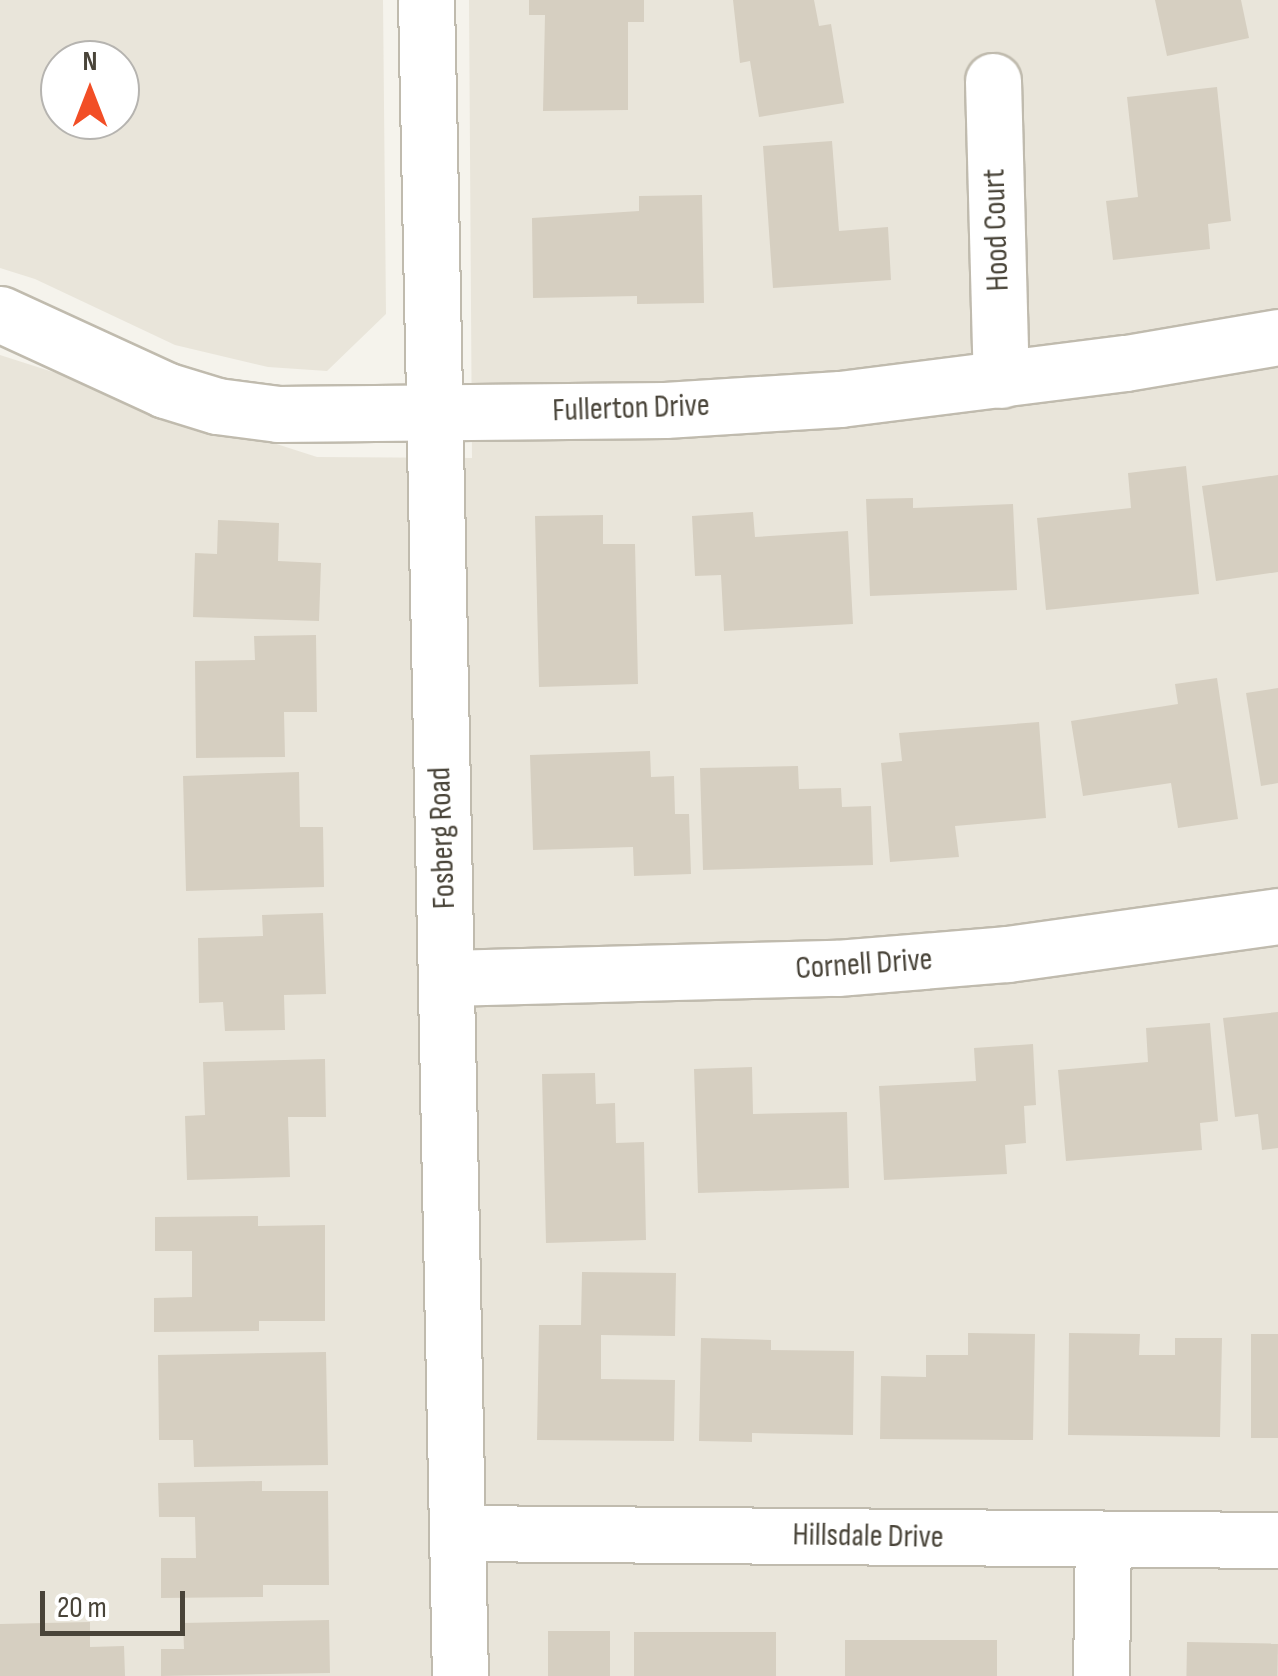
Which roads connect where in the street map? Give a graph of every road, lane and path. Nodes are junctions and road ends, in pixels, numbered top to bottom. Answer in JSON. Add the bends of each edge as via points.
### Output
{"nodes":[{"id":1,"x":426,"y":0,"type":"edge"},
{"id":2,"x":993,"y":81,"type":"dead end"},
{"id":3,"x":0,"y":314,"type":"edge"},
{"id":4,"x":1278,"y":338,"type":"edge"},
{"id":5,"x":1001,"y":380,"type":"junction"},
{"id":6,"x":431,"y":414,"type":"junction"},
{"id":7,"x":1278,"y":916,"type":"edge"},
{"id":8,"x":447,"y":978,"type":"junction"},
{"id":9,"x":458,"y":1533,"type":"junction"},
{"id":10,"x":1103,"y":1539,"type":"junction"},
{"id":11,"x":1278,"y":1540,"type":"edge"},
{"id":12,"x":460,"y":1676,"type":"edge"},
{"id":13,"x":1101,"y":1676,"type":"edge"}],
"edges":[{"from":1,"to":6,"type":"street","name":"Fosberg Road"},
{"from":2,"to":5,"type":"street","name":"Hood Court"},
{"from":3,"to":6,"type":"street","name":"Fullerton Drive","via":[[152,384],[218,406],[278,414]]},
{"from":4,"to":5,"type":"street","name":"Fullerton Drive"},
{"from":5,"to":6,"type":"street","name":"Fullerton Drive","via":[[740,406]]},
{"from":6,"to":8,"type":"street","name":"Fosberg Road"},
{"from":7,"to":8,"type":"street","name":"Cornell Drive","via":[[1008,954],[837,968]]},
{"from":8,"to":9,"type":"street","name":"Fosberg Road"},
{"from":9,"to":10,"type":"street","name":"Hillsdale Drive"},
{"from":9,"to":12,"type":"street","name":"Fosberg Road"},
{"from":10,"to":11,"type":"street","name":"Hillsdale Drive"},
{"from":10,"to":13,"type":"street"}]}
